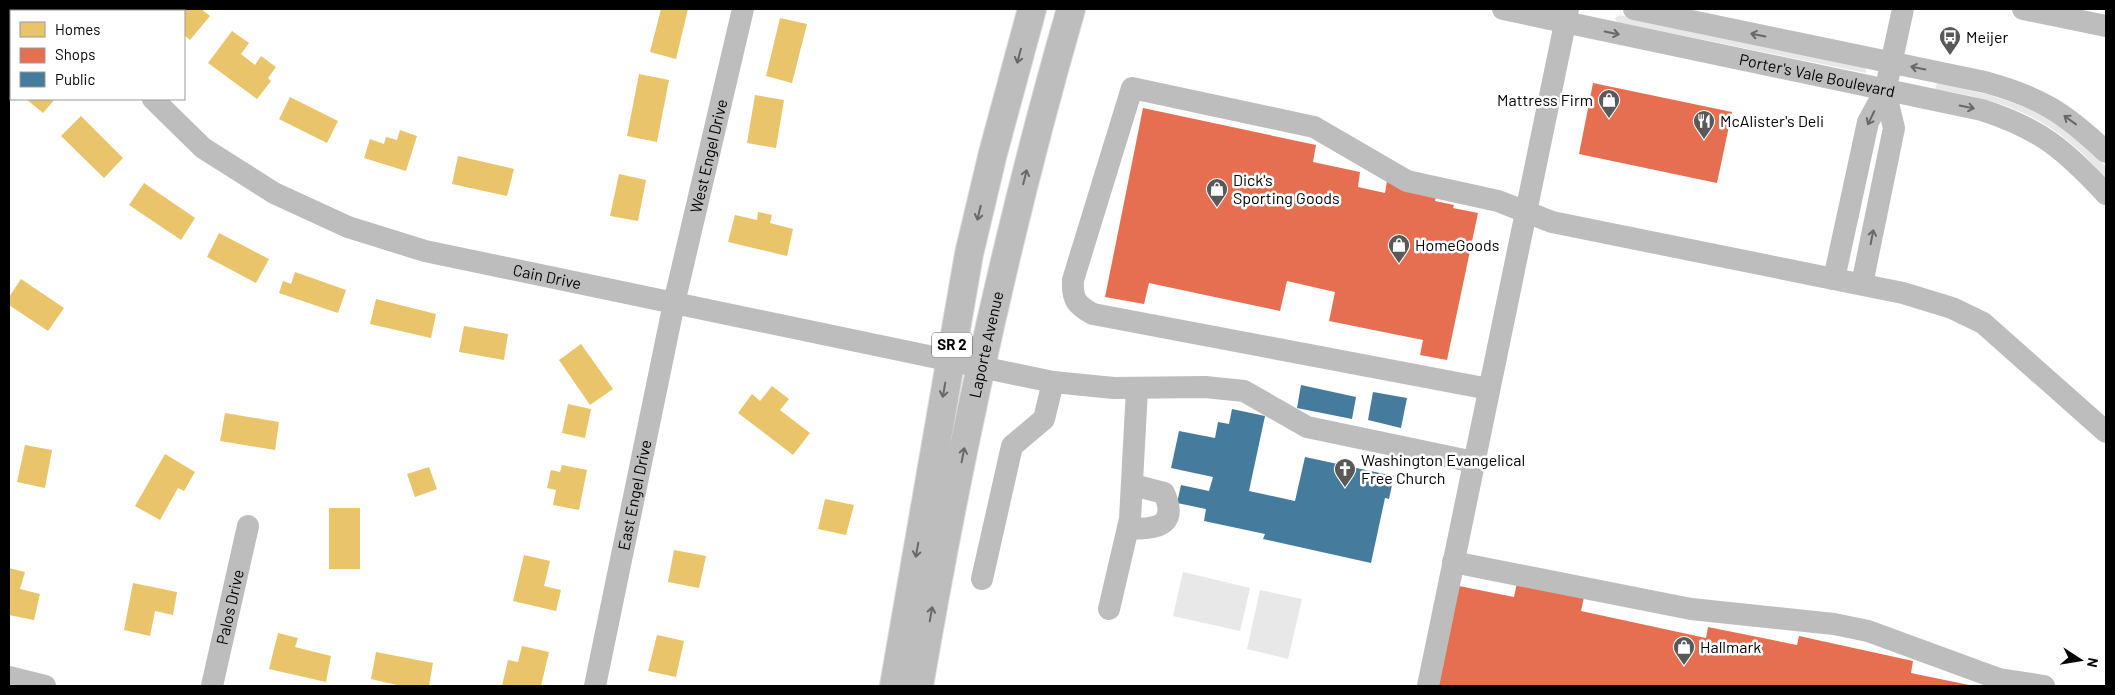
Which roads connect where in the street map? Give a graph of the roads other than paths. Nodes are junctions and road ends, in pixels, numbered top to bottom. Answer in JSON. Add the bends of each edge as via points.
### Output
{"nodes":[{"id":1,"x":743,"y":9,"type":"edge"},
{"id":2,"x":1032,"y":9,"type":"edge"},
{"id":3,"x":1071,"y":9,"type":"edge"},
{"id":4,"x":1503,"y":9,"type":"edge"},
{"id":5,"x":1634,"y":9,"type":"edge"},
{"id":6,"x":1903,"y":9,"type":"edge"},
{"id":7,"x":2023,"y":9,"type":"edge"},
{"id":8,"x":1566,"y":16,"type":"edge"},
{"id":9,"x":2106,"y":26,"type":"edge"},
{"id":10,"x":1891,"y":62,"type":"junction"},
{"id":11,"x":1885,"y":91,"type":"junction"},
{"id":12,"x":154,"y":100,"type":"edge"},
{"id":13,"x":2106,"y":152,"type":"edge"},
{"id":14,"x":2106,"y":194,"type":"edge"},
{"id":15,"x":1525,"y":212,"type":"junction"},
{"id":16,"x":1834,"y":279,"type":"junction"},
{"id":17,"x":1862,"y":284,"type":"junction"},
{"id":18,"x":674,"y":304,"type":"junction"},
{"id":19,"x":949,"y":362,"type":"junction"},
{"id":20,"x":980,"y":368,"type":"junction"},
{"id":21,"x":1054,"y":382,"type":"junction"},
{"id":22,"x":1138,"y":389,"type":"junction"},
{"id":23,"x":1489,"y":389,"type":"junction"},
{"id":24,"x":2106,"y":432,"type":"edge"},
{"id":25,"x":1474,"y":462,"type":"junction"},
{"id":26,"x":1133,"y":485,"type":"junction"},
{"id":27,"x":248,"y":526,"type":"dead end"},
{"id":28,"x":1128,"y":528,"type":"junction"},
{"id":29,"x":1453,"y":562,"type":"junction"},
{"id":30,"x":982,"y":579,"type":"dead end"},
{"id":31,"x":1109,"y":609,"type":"dead end"},
{"id":32,"x":9,"y":677,"type":"edge"},
{"id":33,"x":45,"y":686,"type":"edge"},
{"id":34,"x":212,"y":686,"type":"edge"},
{"id":35,"x":595,"y":686,"type":"edge"},
{"id":36,"x":894,"y":686,"type":"edge"},
{"id":37,"x":919,"y":686,"type":"edge"},
{"id":38,"x":1428,"y":686,"type":"edge"},
{"id":39,"x":2044,"y":686,"type":"edge"}],
"edges":[{"from":1,"to":18,"type":"street","name":"West Engel Drive"},
{"from":2,"to":19,"type":"main road","name":"Laporte Avenue","number":"SR 2","one_way":true,"via":[[993,153]]},
{"from":20,"to":3,"type":"main road","name":"Laporte Avenue","number":"SR 2","one_way":true,"via":[[1030,159]]},
{"from":4,"to":8,"type":"street","name":"Porter's Vale Boulevard"},
{"from":10,"to":5,"type":"street","name":"Porter's Vale Boulevard","one_way":true},
{"from":6,"to":10,"type":"street"},
{"from":7,"to":9,"type":"street"},
{"from":8,"to":11,"type":"street","name":"Porter's Vale Boulevard","one_way":true},
{"from":8,"to":15,"type":"street"},
{"from":10,"to":11,"type":"street"},
{"from":13,"to":10,"type":"street","name":"Porter's Vale Boulevard","one_way":true,"via":[[2073,122],[2037,100],[1985,82]]},
{"from":11,"to":14,"type":"street","name":"Porter's Vale Boulevard","one_way":true,"via":[[1982,110],[2035,130],[2072,158]]},
{"from":11,"to":16,"type":"street","one_way":true,"via":[[1868,122]]},
{"from":17,"to":11,"type":"street","one_way":true,"via":[[1894,128]]},
{"from":12,"to":18,"type":"street","name":"Cain Drive","via":[[203,148],[274,193],[348,228],[425,251]]},
{"from":15,"to":16,"type":"street","via":[[1552,222]]},
{"from":15,"to":23,"type":"street"},
{"from":15,"to":23,"type":"street","via":[[1498,201],[1407,181],[1314,127],[1132,88],[1073,280],[1072,296],[1078,306],[1093,314]]},
{"from":16,"to":17,"type":"street"},
{"from":17,"to":24,"type":"street","via":[[1943,305],[1983,323]]},
{"from":18,"to":19,"type":"street","name":"Cain Drive"},
{"from":18,"to":35,"type":"street","name":"East Engel Drive"},
{"from":19,"to":20,"type":"street","name":"Cain Drive"},
{"from":19,"to":36,"type":"main road","name":"Laporte Avenue","number":"SR 2","one_way":true},
{"from":20,"to":21,"type":"street","name":"Cain Drive"},
{"from":37,"to":20,"type":"main road","name":"Laporte Avenue","number":"SR 2","one_way":true},
{"from":21,"to":22,"type":"street","name":"Cain Drive"},
{"from":21,"to":30,"type":"street","via":[[1044,419],[1012,446]]},
{"from":22,"to":25,"type":"street","name":"Cain Drive","via":[[1206,387],[1244,391],[1307,427]]},
{"from":22,"to":26,"type":"street"},
{"from":23,"to":25,"type":"street"},
{"from":25,"to":29,"type":"street"},
{"from":26,"to":28,"type":"street"},
{"from":26,"to":28,"type":"street","via":[[1164,493],[1169,504],[1167,517],[1160,526],[1149,530]]},
{"from":27,"to":34,"type":"street","name":"Palos Drive"},
{"from":28,"to":31,"type":"street"},
{"from":29,"to":38,"type":"street"},
{"from":29,"to":39,"type":"street","via":[[1691,609],[1834,624],[1868,631],[1999,678]]},
{"from":32,"to":33,"type":"street"}]}
